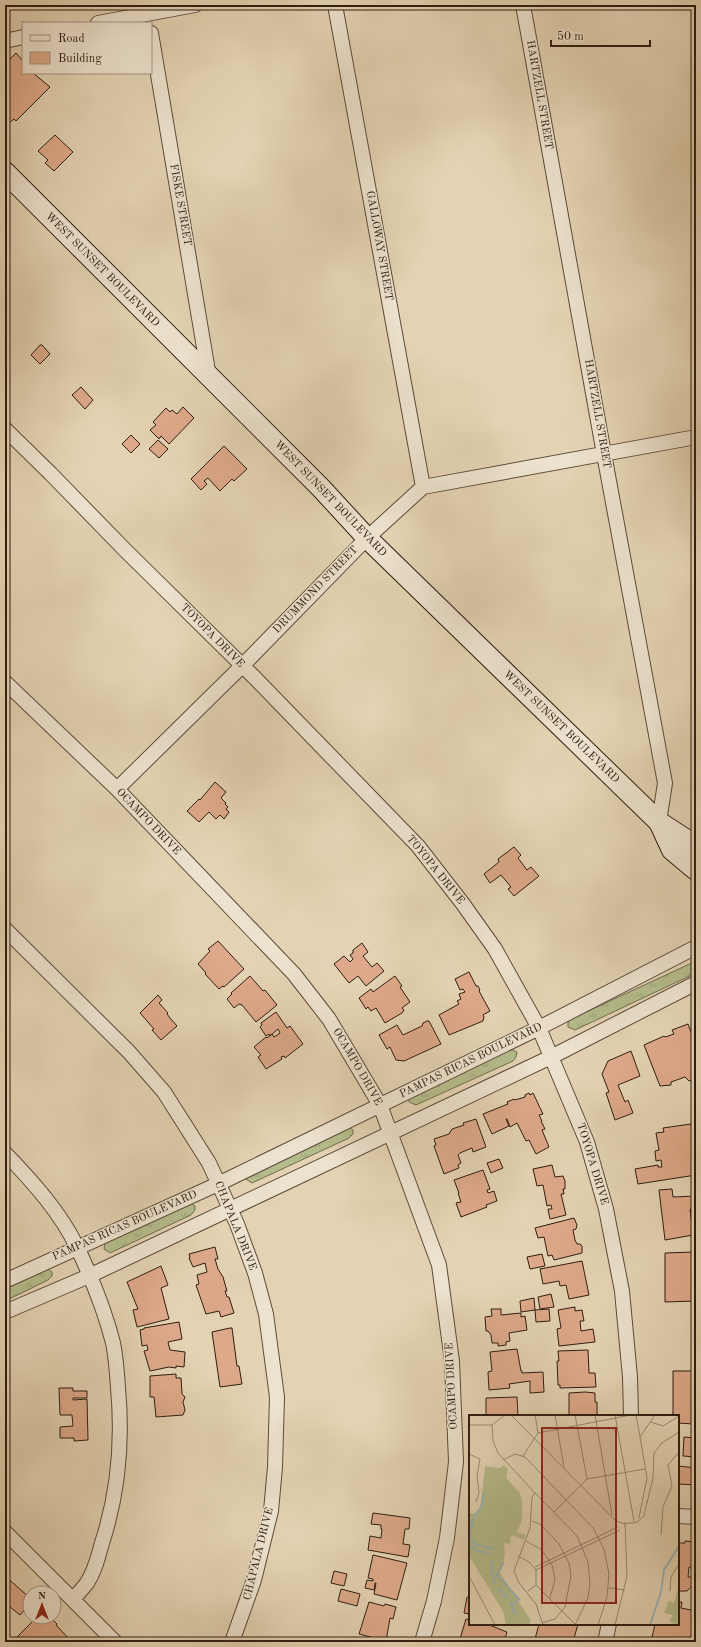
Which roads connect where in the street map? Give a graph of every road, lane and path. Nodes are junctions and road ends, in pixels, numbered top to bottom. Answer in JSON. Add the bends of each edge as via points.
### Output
{"nodes":[{"id":1,"x":195,"y":5,"type":"edge"},
{"id":2,"x":335,"y":5,"type":"edge"},
{"id":3,"x":523,"y":5,"type":"edge"},
{"id":4,"x":148,"y":14,"type":"edge"},
{"id":5,"x":104,"y":22,"type":"edge"},
{"id":6,"x":22,"y":37,"type":"edge"},
{"id":7,"x":152,"y":39,"type":"edge"},
{"id":8,"x":5,"y":41,"type":"edge"},
{"id":9,"x":5,"y":172,"type":"edge"},
{"id":10,"x":209,"y":377,"type":"junction"},
{"id":11,"x":5,"y":429,"type":"edge"},
{"id":12,"x":696,"y":436,"type":"edge"},
{"id":13,"x":604,"y":454,"type":"junction"},
{"id":14,"x":422,"y":487,"type":"junction"},
{"id":15,"x":367,"y":538,"type":"junction"},
{"id":16,"x":242,"y":666,"type":"junction"},
{"id":17,"x":5,"y":682,"type":"edge"},
{"id":18,"x":117,"y":789,"type":"junction"},
{"id":19,"x":659,"y":822,"type":"junction"},
{"id":20,"x":696,"y":846,"type":"edge"},
{"id":21,"x":696,"y":870,"type":"edge"},
{"id":22,"x":5,"y":929,"type":"edge"},
{"id":23,"x":696,"y":947,"type":"edge"},
{"id":24,"x":696,"y":983,"type":"edge"},
{"id":25,"x":539,"y":1028,"type":"junction"},
{"id":26,"x":551,"y":1056,"type":"junction"},
{"id":27,"x":380,"y":1105,"type":"junction"},
{"id":28,"x":390,"y":1132,"type":"junction"},
{"id":29,"x":5,"y":1153,"type":"edge"},
{"id":30,"x":218,"y":1184,"type":"junction"},
{"id":31,"x":230,"y":1209,"type":"junction"},
{"id":32,"x":78,"y":1248,"type":"junction"},
{"id":33,"x":90,"y":1276,"type":"junction"},
{"id":34,"x":5,"y":1281,"type":"edge"},
{"id":35,"x":5,"y":1312,"type":"edge"},
{"id":36,"x":631,"y":1415,"type":"edge"},
{"id":37,"x":679,"y":1516,"type":"edge"},
{"id":38,"x":696,"y":1517,"type":"edge"},
{"id":39,"x":5,"y":1532,"type":"edge"},
{"id":40,"x":73,"y":1599,"type":"junction"},
{"id":41,"x":609,"y":1625,"type":"edge"},
{"id":42,"x":115,"y":1642,"type":"edge"},
{"id":43,"x":232,"y":1642,"type":"edge"},
{"id":44,"x":422,"y":1642,"type":"edge"},
{"id":45,"x":605,"y":1642,"type":"edge"}],
"edges":[{"from":1,"to":4,"type":"street"},
{"from":2,"to":14,"type":"street","name":"GALLOWAY STREET"},
{"from":3,"to":13,"type":"street","name":"HARTZELL STREET"},
{"from":4,"to":5,"type":"street"},
{"from":6,"to":8,"type":"street"},
{"from":7,"to":10,"type":"street","name":"FISKE STREET"},
{"from":9,"to":10,"type":"main road","name":"WEST SUNSET BOULEVARD"},
{"from":10,"to":15,"type":"main road","name":"WEST SUNSET BOULEVARD","via":[[321,488]]},
{"from":11,"to":16,"type":"street","name":"TOYOPA DRIVE"},
{"from":12,"to":13,"type":"street"},
{"from":13,"to":14,"type":"street"},
{"from":13,"to":19,"type":"street","name":"HARTZELL STREET","via":[[664,783]]},
{"from":14,"to":15,"type":"street","name":"DRUMMOND STREET"},
{"from":15,"to":16,"type":"street","name":"DRUMMOND STREET"},
{"from":15,"to":19,"type":"main road","name":"WEST SUNSET BOULEVARD"},
{"from":16,"to":18,"type":"street","name":"DRUMMOND STREET"},
{"from":16,"to":25,"type":"street","name":"TOYOPA DRIVE","via":[[418,846],[464,904],[495,949]]},
{"from":17,"to":18,"type":"street","name":"OCAMPO DRIVE"},
{"from":18,"to":27,"type":"street","name":"OCAMPO DRIVE","via":[[294,974],[329,1019]]},
{"from":19,"to":20,"type":"main road","name":"WEST SUNSET BOULEVARD"},
{"from":19,"to":21,"type":"main road","name":"WEST SUNSET BOULEVARD","via":[[672,850]]},
{"from":22,"to":30,"type":"street","name":"CHAPALA DRIVE","via":[[129,1052],[164,1092],[209,1163]]},
{"from":23,"to":25,"type":"street","name":"PAMPAS RICAS BOULEVARD"},
{"from":24,"to":26,"type":"street"},
{"from":25,"to":26,"type":"street","name":"TOYOPA DRIVE"},
{"from":25,"to":27,"type":"street","name":"PAMPAS RICAS BOULEVARD"},
{"from":26,"to":28,"type":"street"},
{"from":26,"to":36,"type":"street","name":"TOYOPA DRIVE","via":[[587,1142],[606,1209],[622,1291]]},
{"from":27,"to":28,"type":"street","name":"OCAMPO DRIVE"},
{"from":27,"to":30,"type":"street","name":"PAMPAS RICAS BOULEVARD"},
{"from":28,"to":31,"type":"street"},
{"from":28,"to":44,"type":"street","name":"OCAMPO DRIVE","via":[[439,1265],[452,1361],[456,1462],[447,1538],[434,1601]]},
{"from":29,"to":32,"type":"street","via":[[35,1184]]},
{"from":30,"to":31,"type":"street","name":"CHAPALA DRIVE"},
{"from":30,"to":32,"type":"street","name":"PAMPAS RICAS BOULEVARD"},
{"from":31,"to":33,"type":"street"},
{"from":31,"to":43,"type":"street","name":"CHAPALA DRIVE","via":[[255,1273],[266,1314],[277,1397],[271,1511],[254,1580]]},
{"from":32,"to":33,"type":"street"},
{"from":32,"to":34,"type":"street","name":"PAMPAS RICAS BOULEVARD"},
{"from":33,"to":35,"type":"street"},
{"from":33,"to":40,"type":"street","via":[[113,1343],[121,1422],[117,1487],[108,1525],[95,1568]]},
{"from":37,"to":38,"type":"street"},
{"from":39,"to":40,"type":"street"},
{"from":40,"to":42,"type":"street"},
{"from":41,"to":45,"type":"street"}]}
